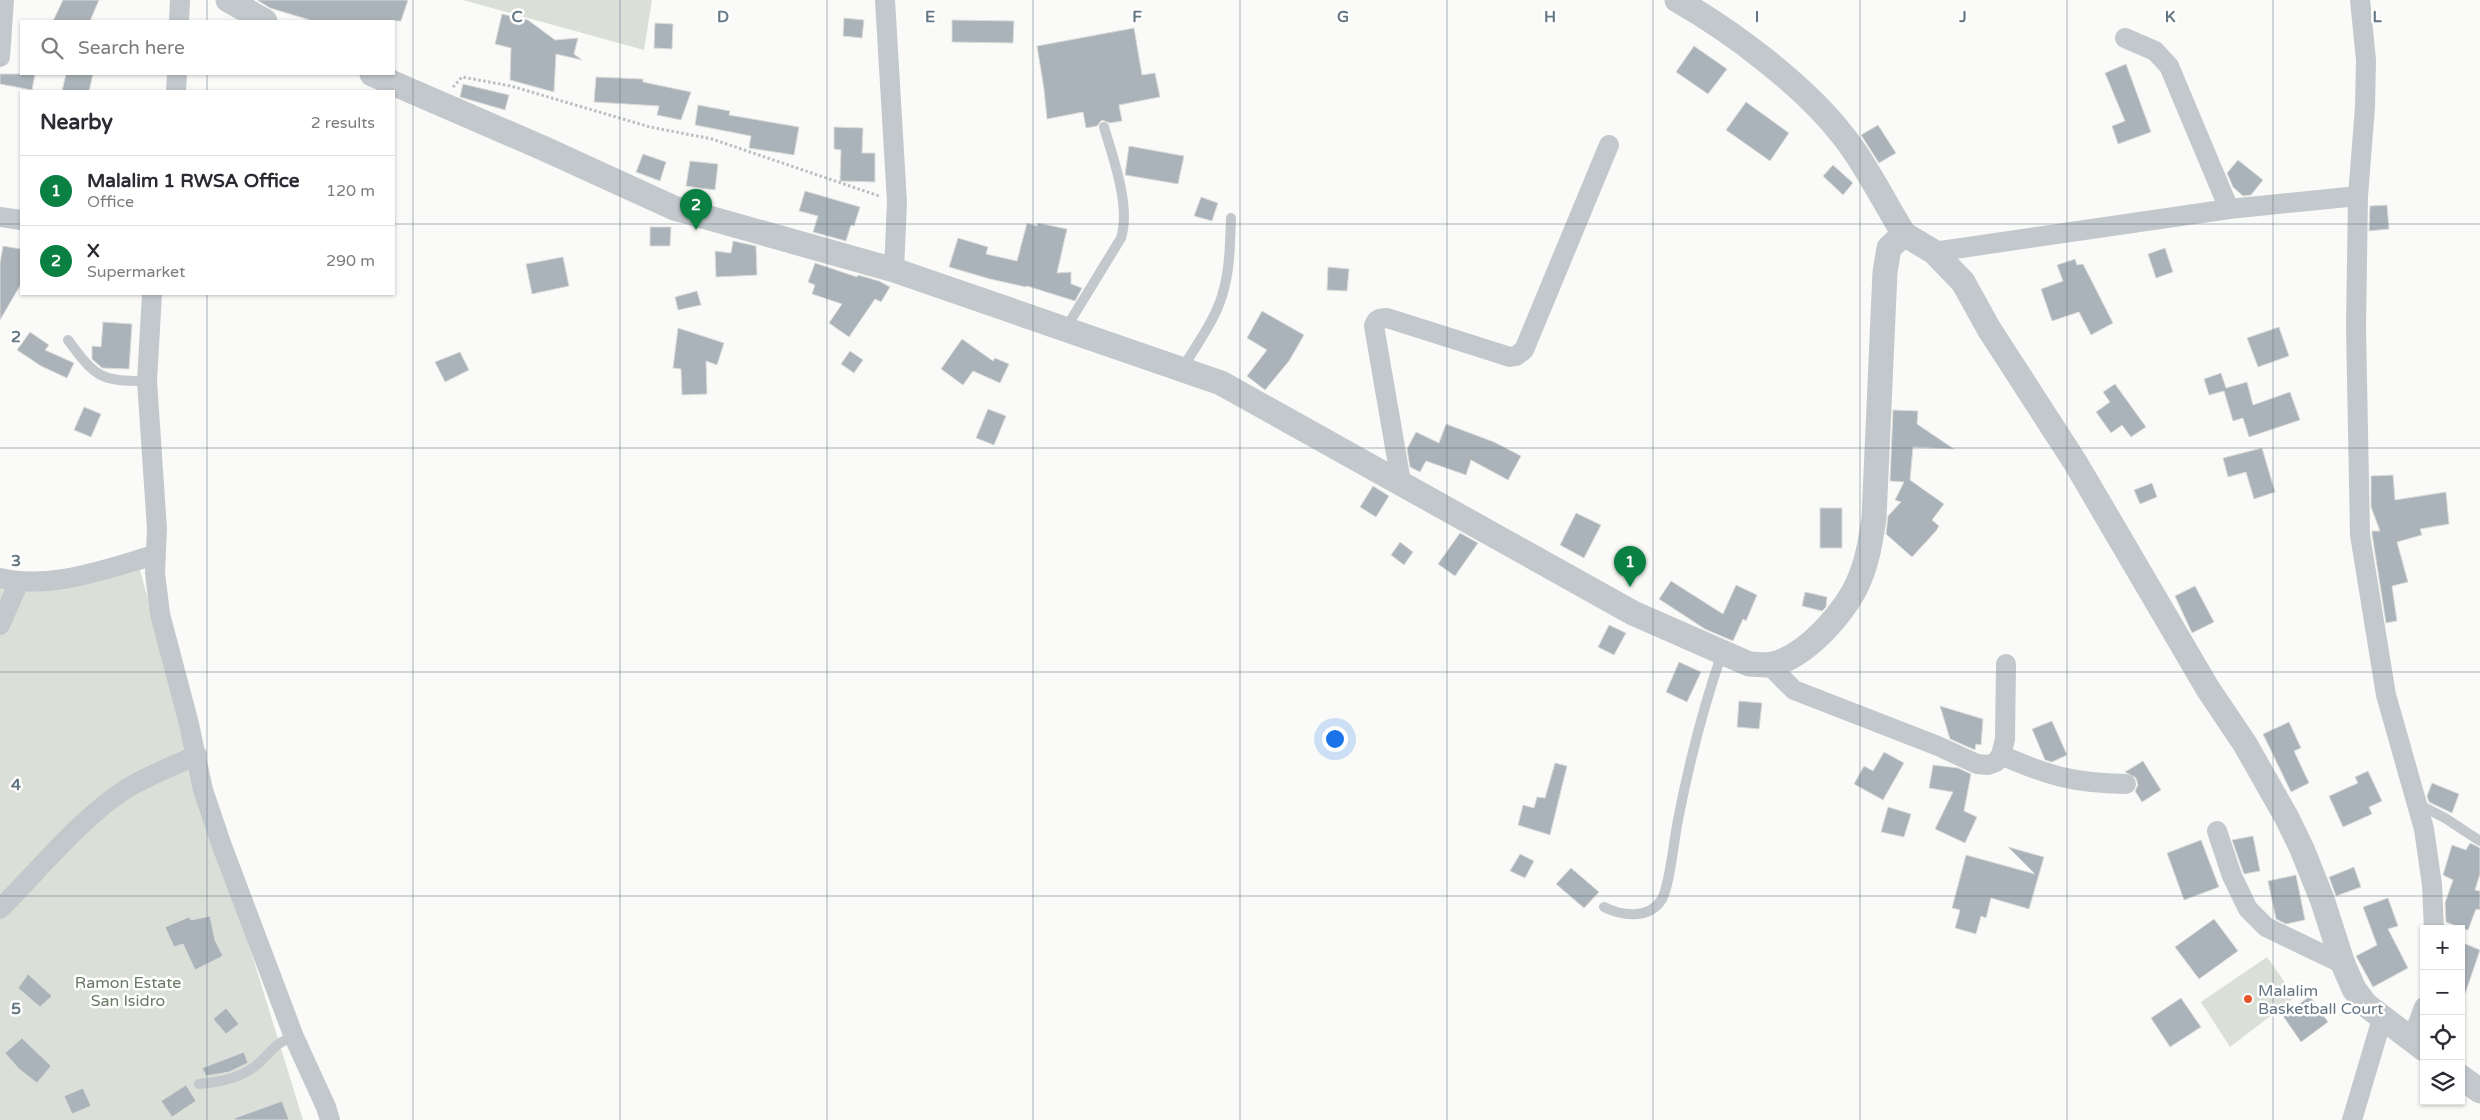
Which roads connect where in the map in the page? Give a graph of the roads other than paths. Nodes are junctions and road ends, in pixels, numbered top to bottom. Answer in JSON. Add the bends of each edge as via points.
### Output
{"nodes":[{"id":1,"x":4,"y":0,"type":"edge"},
{"id":2,"x":180,"y":0,"type":"edge"},
{"id":3,"x":228,"y":0,"type":"edge"},
{"id":4,"x":886,"y":0,"type":"edge"},
{"id":5,"x":1677,"y":0,"type":"edge"},
{"id":6,"x":2360,"y":0,"type":"edge"},
{"id":7,"x":179,"y":20,"type":"edge"},
{"id":8,"x":263,"y":20,"type":"edge"},
{"id":9,"x":2125,"y":38,"type":"dead end"},
{"id":10,"x":0,"y":57,"type":"edge"},
{"id":11,"x":177,"y":75,"type":"edge"},
{"id":12,"x":374,"y":75,"type":"edge"},
{"id":13,"x":176,"y":90,"type":"edge"},
{"id":14,"x":1104,"y":127,"type":"dead end"},
{"id":15,"x":1609,"y":145,"type":"dead end"},
{"id":16,"x":2358,"y":196,"type":"junction"},
{"id":17,"x":2229,"y":209,"type":"junction"},
{"id":18,"x":0,"y":218,"type":"edge"},
{"id":19,"x":1230,"y":218,"type":"dead end"},
{"id":20,"x":20,"y":220,"type":"edge"},
{"id":21,"x":1904,"y":234,"type":"junction"},
{"id":22,"x":1934,"y":252,"type":"junction"},
{"id":23,"x":894,"y":270,"type":"junction"},
{"id":24,"x":152,"y":295,"type":"edge"},
{"id":25,"x":1065,"y":329,"type":"junction"},
{"id":26,"x":68,"y":340,"type":"dead end"},
{"id":27,"x":1182,"y":368,"type":"junction"},
{"id":28,"x":147,"y":381,"type":"junction"},
{"id":29,"x":1401,"y":482,"type":"junction"},
{"id":30,"x":154,"y":556,"type":"junction"},
{"id":31,"x":9,"y":580,"type":"edge"},
{"id":32,"x":0,"y":625,"type":"edge"},
{"id":33,"x":1722,"y":653,"type":"junction"},
{"id":34,"x":2006,"y":664,"type":"dead end"},
{"id":35,"x":1769,"y":665,"type":"junction"},
{"id":36,"x":196,"y":755,"type":"junction"},
{"id":37,"x":2001,"y":755,"type":"junction"},
{"id":38,"x":2126,"y":784,"type":"dead end"},
{"id":39,"x":2418,"y":804,"type":"junction"},
{"id":40,"x":2217,"y":831,"type":"dead end"},
{"id":41,"x":2480,"y":841,"type":"edge"},
{"id":42,"x":1604,"y":907,"type":"dead end"},
{"id":43,"x":0,"y":909,"type":"edge"},
{"id":44,"x":2434,"y":925,"type":"edge"},
{"id":45,"x":2343,"y":964,"type":"junction"},
{"id":46,"x":2423,"y":1015,"type":"edge"},
{"id":47,"x":2382,"y":1018,"type":"junction"},
{"id":48,"x":294,"y":1037,"type":"junction"},
{"id":49,"x":2418,"y":1045,"type":"edge"},
{"id":50,"x":2465,"y":1080,"type":"edge"},
{"id":51,"x":198,"y":1084,"type":"dead end"},
{"id":52,"x":2480,"y":1091,"type":"edge"},
{"id":53,"x":330,"y":1120,"type":"edge"},
{"id":54,"x":2352,"y":1120,"type":"edge"}],
"edges":[{"from":1,"to":10,"type":"street"},
{"from":2,"to":7,"type":"street"},
{"from":3,"to":8,"type":"street"},
{"from":4,"to":23,"type":"street","via":[[896,202]]},
{"from":5,"to":21,"type":"street","via":[[1734,37],[1826,115],[1846,139]]},
{"from":6,"to":16,"type":"street","via":[[2366,60]]},
{"from":9,"to":17,"type":"street","via":[[2155,51],[2169,66]]},
{"from":11,"to":13,"type":"street"},
{"from":12,"to":23,"type":"street","via":[[674,208]]},
{"from":14,"to":25,"type":"lane","via":[[1119,179],[1123,231]]},
{"from":15,"to":29,"type":"street","via":[[1520,354],[1510,357],[1387,318],[1375,322]]},
{"from":16,"to":17,"type":"street"},
{"from":16,"to":39,"type":"street","via":[[2356,327],[2360,535],[2386,695]]},
{"from":17,"to":22,"type":"street"},
{"from":18,"to":20,"type":"street"},
{"from":19,"to":27,"type":"lane","via":[[1229,263],[1222,296],[1212,320]]},
{"from":21,"to":22,"type":"street"},
{"from":21,"to":35,"type":"street","via":[[1889,248],[1885,272],[1874,518],[1860,579],[1840,613],[1815,638],[1799,652]]},
{"from":22,"to":45,"type":"street","via":[[1963,282],[1989,329],[2075,462],[2208,689],[2258,766],[2302,849]]},
{"from":23,"to":25,"type":"street"},
{"from":24,"to":28,"type":"street"},
{"from":25,"to":27,"type":"street"},
{"from":26,"to":28,"type":"lane","via":[[96,374],[107,379]]},
{"from":27,"to":29,"type":"street","via":[[1221,383]]},
{"from":28,"to":30,"type":"street","via":[[157,529]]},
{"from":29,"to":33,"type":"street","via":[[1633,613]]},
{"from":30,"to":31,"type":"street","via":[[73,578]]},
{"from":30,"to":36,"type":"street","via":[[160,614]]},
{"from":31,"to":32,"type":"street"},
{"from":33,"to":35,"type":"street","via":[[1749,664]]},
{"from":33,"to":42,"type":"lane","via":[[1685,785],[1662,898],[1648,910],[1627,916]]},
{"from":34,"to":37,"type":"street"},
{"from":35,"to":37,"type":"street","via":[[1794,690],[1977,764],[1996,762]]},
{"from":36,"to":43,"type":"street","via":[[131,786],[112,799]]},
{"from":36,"to":48,"type":"street","via":[[203,790],[222,846]]},
{"from":37,"to":38,"type":"street","via":[[2064,779]]},
{"from":39,"to":41,"type":"lane"},
{"from":39,"to":44,"type":"street","via":[[2432,885]]},
{"from":40,"to":45,"type":"street","via":[[2232,876],[2248,909],[2266,927]]},
{"from":45,"to":47,"type":"street","via":[[2354,989]]},
{"from":46,"to":49,"type":"street"},
{"from":47,"to":49,"type":"street"},
{"from":47,"to":54,"type":"street"},
{"from":48,"to":51,"type":"lane","via":[[277,1044],[259,1063],[238,1076],[217,1083]]},
{"from":48,"to":53,"type":"street"},
{"from":50,"to":52,"type":"street"}]}
